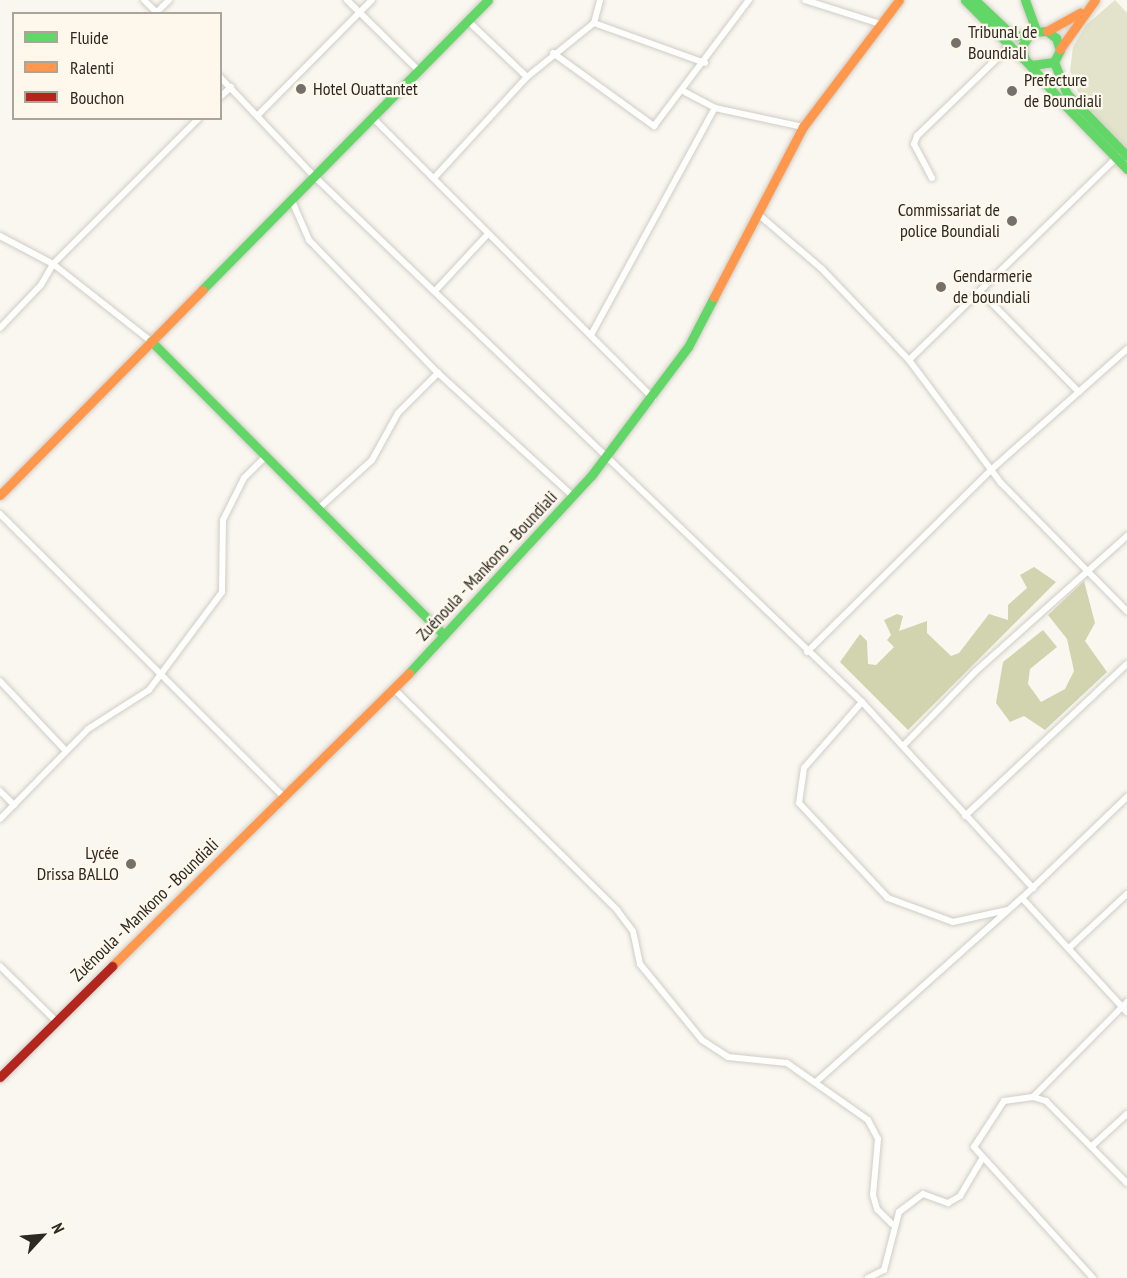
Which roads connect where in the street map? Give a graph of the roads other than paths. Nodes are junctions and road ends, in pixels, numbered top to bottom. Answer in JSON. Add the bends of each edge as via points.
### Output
{"nodes":[{"id":1,"x":144,"y":0,"type":"edge"},
{"id":2,"x":169,"y":0,"type":"edge"},
{"id":3,"x":347,"y":0,"type":"edge"},
{"id":4,"x":372,"y":0,"type":"edge"},
{"id":5,"x":488,"y":0,"type":"edge"},
{"id":6,"x":600,"y":0,"type":"edge"},
{"id":7,"x":749,"y":0,"type":"edge"},
{"id":8,"x":805,"y":0,"type":"edge"},
{"id":9,"x":899,"y":0,"type":"edge"},
{"id":10,"x":965,"y":0,"type":"edge"},
{"id":11,"x":975,"y":0,"type":"edge"},
{"id":12,"x":1025,"y":0,"type":"edge"},
{"id":13,"x":1095,"y":0,"type":"edge"},
{"id":14,"x":155,"y":12,"type":"edge"},
{"id":15,"x":157,"y":12,"type":"edge"},
{"id":16,"x":1082,"y":12,"type":"junction"},
{"id":17,"x":360,"y":13,"type":"junction"},
{"id":18,"x":468,"y":21,"type":"junction"},
{"id":19,"x":594,"y":23,"type":"junction"},
{"id":20,"x":880,"y":24,"type":"junction"},
{"id":21,"x":1036,"y":30,"type":"junction"},
{"id":22,"x":1047,"y":31,"type":"junction"},
{"id":23,"x":1027,"y":36,"type":"junction"},
{"id":24,"x":1010,"y":46,"type":"junction"},
{"id":25,"x":1060,"y":50,"type":"junction"},
{"id":26,"x":553,"y":53,"type":"junction"},
{"id":27,"x":1027,"y":62,"type":"junction"},
{"id":28,"x":1054,"y":62,"type":"junction"},
{"id":29,"x":705,"y":63,"type":"junction"},
{"id":30,"x":419,"y":71,"type":"junction"},
{"id":31,"x":526,"y":77,"type":"junction"},
{"id":32,"x":222,"y":79,"type":"edge"},
{"id":33,"x":231,"y":87,"type":"junction"},
{"id":34,"x":685,"y":92,"type":"junction"},
{"id":35,"x":222,"y":95,"type":"edge"},
{"id":36,"x":715,"y":108,"type":"junction"},
{"id":37,"x":258,"y":115,"type":"junction"},
{"id":38,"x":373,"y":118,"type":"junction"},
{"id":39,"x":197,"y":120,"type":"edge"},
{"id":40,"x":803,"y":128,"type":"junction"},
{"id":41,"x":1122,"y":155,"type":"edge"},
{"id":42,"x":1127,"y":169,"type":"edge"},
{"id":43,"x":315,"y":177,"type":"junction"},
{"id":44,"x":434,"y":178,"type":"junction"},
{"id":45,"x":932,"y":178,"type":"dead end"},
{"id":46,"x":292,"y":201,"type":"junction"},
{"id":47,"x":758,"y":214,"type":"junction"},
{"id":48,"x":487,"y":235,"type":"junction"},
{"id":49,"x":0,"y":236,"type":"edge"},
{"id":50,"x":52,"y":264,"type":"junction"},
{"id":51,"x":435,"y":291,"type":"junction"},
{"id":52,"x":981,"y":292,"type":"junction"},
{"id":53,"x":0,"y":328,"type":"edge"},
{"id":54,"x":591,"y":335,"type":"junction"},
{"id":55,"x":151,"y":341,"type":"junction"},
{"id":56,"x":1127,"y":349,"type":"edge"},
{"id":57,"x":909,"y":360,"type":"junction"},
{"id":58,"x":438,"y":372,"type":"junction"},
{"id":59,"x":1079,"y":392,"type":"junction"},
{"id":60,"x":653,"y":398,"type":"junction"},
{"id":61,"x":266,"y":456,"type":"junction"},
{"id":62,"x":608,"y":456,"type":"junction"},
{"id":63,"x":992,"y":469,"type":"junction"},
{"id":64,"x":0,"y":495,"type":"edge"},
{"id":65,"x":574,"y":497,"type":"junction"},
{"id":66,"x":318,"y":509,"type":"junction"},
{"id":67,"x":0,"y":514,"type":"edge"},
{"id":68,"x":1127,"y":536,"type":"edge"},
{"id":69,"x":1087,"y":568,"type":"junction"},
{"id":70,"x":1127,"y":611,"type":"edge"},
{"id":71,"x":444,"y":636,"type":"junction"},
{"id":72,"x":807,"y":652,"type":"junction"},
{"id":73,"x":1127,"y":664,"type":"edge"},
{"id":74,"x":160,"y":672,"type":"junction"},
{"id":75,"x":0,"y":681,"type":"edge"},
{"id":76,"x":394,"y":689,"type":"junction"},
{"id":77,"x":862,"y":702,"type":"junction"},
{"id":78,"x":904,"y":745,"type":"junction"},
{"id":79,"x":66,"y":751,"type":"junction"},
{"id":80,"x":0,"y":790,"type":"edge"},
{"id":81,"x":1127,"y":797,"type":"edge"},
{"id":82,"x":285,"y":798,"type":"junction"},
{"id":83,"x":14,"y":805,"type":"junction"},
{"id":84,"x":965,"y":816,"type":"junction"},
{"id":85,"x":0,"y":819,"type":"edge"},
{"id":86,"x":1033,"y":888,"type":"junction"},
{"id":87,"x":1127,"y":894,"type":"edge"},
{"id":88,"x":1022,"y":898,"type":"junction"},
{"id":89,"x":1007,"y":910,"type":"junction"},
{"id":90,"x":1069,"y":948,"type":"junction"},
{"id":91,"x":0,"y":966,"type":"edge"},
{"id":92,"x":1124,"y":1004,"type":"edge"},
{"id":93,"x":1127,"y":1012,"type":"edge"},
{"id":94,"x":55,"y":1020,"type":"junction"},
{"id":95,"x":0,"y":1077,"type":"edge"},
{"id":96,"x":817,"y":1081,"type":"junction"},
{"id":97,"x":1033,"y":1097,"type":"junction"},
{"id":98,"x":1127,"y":1114,"type":"edge"},
{"id":99,"x":1093,"y":1145,"type":"junction"},
{"id":100,"x":982,"y":1159,"type":"junction"},
{"id":101,"x":1127,"y":1183,"type":"edge"},
{"id":102,"x":892,"y":1224,"type":"junction"},
{"id":103,"x":868,"y":1278,"type":"edge"},
{"id":104,"x":1093,"y":1278,"type":"edge"}],
"edges":[{"from":1,"to":14,"type":"street"},
{"from":2,"to":15,"type":"street"},
{"from":3,"to":17,"type":"street"},
{"from":4,"to":17,"type":"street"},
{"from":5,"to":18,"type":"main road"},
{"from":6,"to":19,"type":"street"},
{"from":7,"to":29,"type":"street"},
{"from":8,"to":20,"type":"street"},
{"from":9,"to":20,"type":"main road","name":"Zuénoula - Mankono - Boundiali"},
{"from":10,"to":24,"type":"main road"},
{"from":11,"to":23,"type":"main road","via":[[1012,35]]},
{"from":12,"to":21,"type":"main road"},
{"from":13,"to":16,"type":"main road"},
{"from":16,"to":22,"type":"main road"},
{"from":16,"to":25,"type":"main road"},
{"from":17,"to":30,"type":"street"},
{"from":17,"to":37,"type":"street"},
{"from":18,"to":30,"type":"main road"},
{"from":18,"to":31,"type":"street"},
{"from":19,"to":26,"type":"street"},
{"from":19,"to":29,"type":"street"},
{"from":20,"to":40,"type":"main road","name":"Zuénoula - Mankono - Boundiali"},
{"from":21,"to":22,"type":"main road"},
{"from":21,"to":23,"type":"main road"},
{"from":22,"to":25,"type":"main road"},
{"from":23,"to":27,"type":"main road","via":[[1022,46]]},
{"from":24,"to":27,"type":"main road"},
{"from":24,"to":45,"type":"street","via":[[917,136],[914,144]]},
{"from":25,"to":28,"type":"main road"},
{"from":26,"to":31,"type":"street"},
{"from":26,"to":34,"type":"street","via":[[654,126]]},
{"from":27,"to":28,"type":"main road","via":[[1044,68]]},
{"from":27,"to":41,"type":"main road"},
{"from":28,"to":41,"type":"main road","via":[[1067,94]]},
{"from":29,"to":34,"type":"street"},
{"from":30,"to":38,"type":"main road"},
{"from":31,"to":44,"type":"street"},
{"from":32,"to":33,"type":"street"},
{"from":33,"to":35,"type":"street"},
{"from":33,"to":37,"type":"street"},
{"from":34,"to":36,"type":"street"},
{"from":36,"to":40,"type":"street"},
{"from":36,"to":54,"type":"street"},
{"from":37,"to":43,"type":"street"},
{"from":38,"to":43,"type":"main road"},
{"from":38,"to":44,"type":"street"},
{"from":39,"to":50,"type":"street"},
{"from":40,"to":47,"type":"main road","name":"Zuénoula - Mankono - Boundiali"},
{"from":41,"to":42,"type":"main road"},
{"from":41,"to":52,"type":"street"},
{"from":43,"to":46,"type":"main road"},
{"from":43,"to":51,"type":"street"},
{"from":44,"to":48,"type":"street"},
{"from":46,"to":55,"type":"main road"},
{"from":46,"to":58,"type":"street","via":[[309,240]]},
{"from":47,"to":57,"type":"street","via":[[822,269]]},
{"from":47,"to":60,"type":"main road","name":"Zuénoula - Mankono - Boundiali","via":[[688,346]]},
{"from":48,"to":51,"type":"street"},
{"from":48,"to":54,"type":"street"},
{"from":49,"to":50,"type":"street"},
{"from":50,"to":53,"type":"street","via":[[41,285]]},
{"from":50,"to":55,"type":"street"},
{"from":51,"to":62,"type":"street"},
{"from":52,"to":57,"type":"street"},
{"from":52,"to":59,"type":"street"},
{"from":54,"to":60,"type":"street"},
{"from":55,"to":61,"type":"main road"},
{"from":55,"to":64,"type":"main road"},
{"from":56,"to":59,"type":"street"},
{"from":57,"to":63,"type":"street"},
{"from":58,"to":65,"type":"street"},
{"from":58,"to":66,"type":"street","via":[[398,413],[372,460]]},
{"from":59,"to":63,"type":"street"},
{"from":60,"to":62,"type":"main road","name":"Zuénoula - Mankono - Boundiali"},
{"from":61,"to":66,"type":"main road"},
{"from":61,"to":74,"type":"street","via":[[244,478],[223,520],[222,592]]},
{"from":62,"to":65,"type":"main road","name":"Zuénoula - Mankono - Boundiali"},
{"from":62,"to":72,"type":"street"},
{"from":63,"to":69,"type":"street"},
{"from":63,"to":72,"type":"street"},
{"from":65,"to":71,"type":"main road","name":"Zuénoula - Mankono - Boundiali"},
{"from":66,"to":71,"type":"main road"},
{"from":67,"to":74,"type":"street"},
{"from":68,"to":69,"type":"street"},
{"from":69,"to":70,"type":"street"},
{"from":69,"to":78,"type":"street"},
{"from":71,"to":76,"type":"main road","name":"Zuénoula - Mankono - Boundiali"},
{"from":72,"to":77,"type":"street"},
{"from":73,"to":84,"type":"street"},
{"from":74,"to":79,"type":"street","via":[[149,690],[95,724]]},
{"from":74,"to":82,"type":"street"},
{"from":75,"to":79,"type":"street"},
{"from":76,"to":82,"type":"main road","name":"Zuénoula - Mankono - Boundiali"},
{"from":76,"to":96,"type":"street","via":[[617,910],[633,931],[640,964],[702,1040],[728,1057],[787,1063]]},
{"from":77,"to":78,"type":"street"},
{"from":77,"to":89,"type":"street","via":[[804,768],[799,802],[888,898],[953,922]]},
{"from":78,"to":84,"type":"street"},
{"from":79,"to":83,"type":"street"},
{"from":80,"to":83,"type":"street"},
{"from":81,"to":86,"type":"street"},
{"from":82,"to":94,"type":"main road","name":"Zuénoula - Mankono - Boundiali"},
{"from":83,"to":85,"type":"street"},
{"from":84,"to":86,"type":"street"},
{"from":86,"to":88,"type":"street"},
{"from":87,"to":90,"type":"street"},
{"from":88,"to":89,"type":"street"},
{"from":88,"to":90,"type":"street"},
{"from":89,"to":96,"type":"street"},
{"from":90,"to":92,"type":"street"},
{"from":91,"to":94,"type":"street"},
{"from":92,"to":93,"type":"street"},
{"from":92,"to":97,"type":"street"},
{"from":94,"to":95,"type":"main road","name":"Zuénoula - Mankono - Boundiali"},
{"from":96,"to":102,"type":"street","via":[[874,1128],[873,1196],[877,1209]]},
{"from":97,"to":99,"type":"street","via":[[1046,1101]]},
{"from":97,"to":100,"type":"street","via":[[1011,1098],[991,1115],[974,1147]]},
{"from":98,"to":99,"type":"street"},
{"from":99,"to":101,"type":"street"},
{"from":100,"to":102,"type":"street","via":[[960,1196],[948,1203],[922,1194]]},
{"from":100,"to":104,"type":"street"},
{"from":102,"to":103,"type":"street","via":[[884,1270]]}]}
